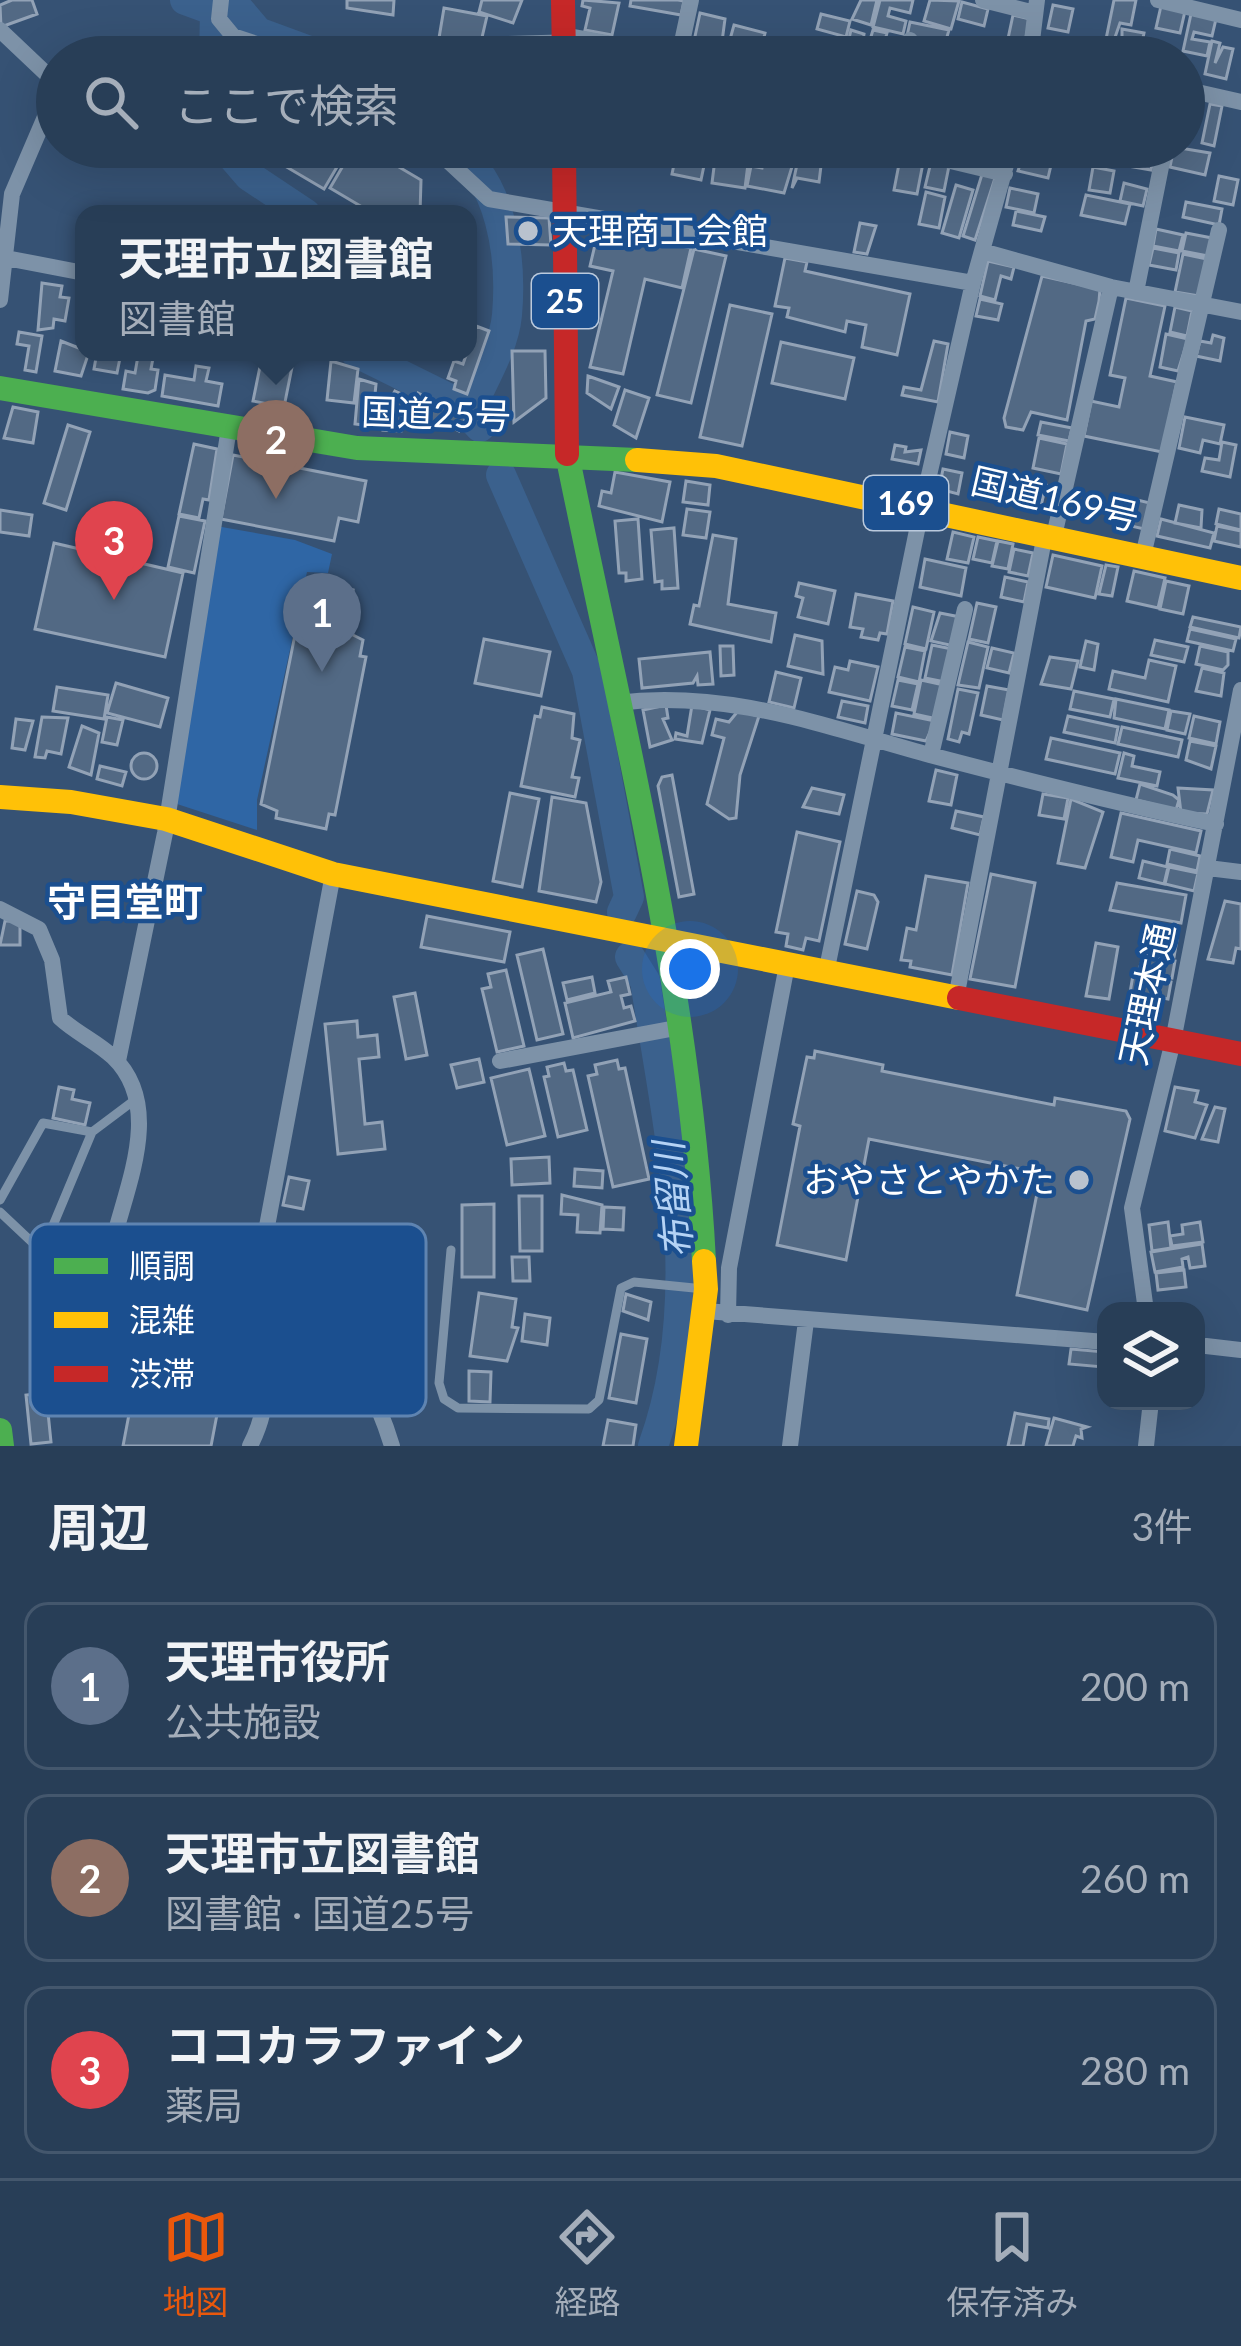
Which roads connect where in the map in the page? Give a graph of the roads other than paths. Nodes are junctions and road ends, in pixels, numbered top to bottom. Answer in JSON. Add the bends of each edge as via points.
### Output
{"nodes":[{"id":1,"x":221,"y":0,"type":"edge"},
{"id":2,"x":563,"y":0,"type":"edge"},
{"id":3,"x":692,"y":0,"type":"edge"},
{"id":4,"x":983,"y":0,"type":"edge"},
{"id":5,"x":1158,"y":0,"type":"edge"},
{"id":6,"x":1036,"y":7,"type":"edge"},
{"id":7,"x":1241,"y":20,"type":"edge"},
{"id":8,"x":0,"y":30,"type":"edge"},
{"id":9,"x":233,"y":36,"type":"edge"},
{"id":10,"x":564,"y":36,"type":"edge"},
{"id":11,"x":684,"y":36,"type":"edge"},
{"id":12,"x":36,"y":65,"type":"edge"},
{"id":13,"x":1205,"y":94,"type":"edge"},
{"id":14,"x":1241,"y":102,"type":"edge"},
{"id":15,"x":36,"y":135,"type":"edge"},
{"id":16,"x":457,"y":168,"type":"edge"},
{"id":17,"x":564,"y":168,"type":"edge"},
{"id":18,"x":980,"y":168,"type":"edge"},
{"id":19,"x":1006,"y":168,"type":"edge"},
{"id":20,"x":1161,"y":168,"type":"edge"},
{"id":21,"x":1005,"y":174,"type":"junction"},
{"id":22,"x":565,"y":215,"type":"junction"},
{"id":23,"x":1220,"y":230,"type":"dead end"},
{"id":24,"x":982,"y":251,"type":"junction"},
{"id":25,"x":5,"y":253,"type":"edge"},
{"id":26,"x":75,"y":271,"type":"edge"},
{"id":27,"x":973,"y":283,"type":"junction"},
{"id":28,"x":1111,"y":287,"type":"junction"},
{"id":29,"x":1136,"y":292,"type":"junction"},
{"id":30,"x":0,"y":301,"type":"edge"},
{"id":31,"x":1202,"y":305,"type":"junction"},
{"id":32,"x":1241,"y":312,"type":"edge"},
{"id":33,"x":0,"y":388,"type":"edge"},
{"id":34,"x":229,"y":428,"type":"junction"},
{"id":35,"x":567,"y":454,"type":"junction"},
{"id":36,"x":922,"y":506,"type":"junction"},
{"id":37,"x":1050,"y":535,"type":"junction"},
{"id":38,"x":1143,"y":556,"type":"junction"},
{"id":39,"x":1241,"y":578,"type":"edge"},
{"id":40,"x":965,"y":609,"type":"dead end"},
{"id":41,"x":1241,"y":690,"type":"edge"},
{"id":42,"x":616,"y":703,"type":"junction"},
{"id":43,"x":877,"y":740,"type":"junction"},
{"id":44,"x":931,"y":755,"type":"junction"},
{"id":45,"x":996,"y":772,"type":"junction"},
{"id":46,"x":0,"y":797,"type":"edge"},
{"id":47,"x":166,"y":819,"type":"junction"},
{"id":48,"x":1216,"y":824,"type":"junction"},
{"id":49,"x":1208,"y":868,"type":"junction"},
{"id":50,"x":1241,"y":872,"type":"edge"},
{"id":51,"x":333,"y":874,"type":"junction"},
{"id":52,"x":0,"y":909,"type":"edge"},
{"id":53,"x":666,"y":939,"type":"junction"},
{"id":54,"x":787,"y":965,"type":"junction"},
{"id":55,"x":826,"y":973,"type":"junction"},
{"id":56,"x":956,"y":998,"type":"junction"},
{"id":57,"x":672,"y":1028,"type":"junction"},
{"id":58,"x":1173,"y":1041,"type":"junction"},
{"id":59,"x":1241,"y":1054,"type":"edge"},
{"id":60,"x":118,"y":1061,"type":"junction"},
{"id":61,"x":500,"y":1061,"type":"dead end"},
{"id":62,"x":136,"y":1099,"type":"junction"},
{"id":63,"x":92,"y":1132,"type":"junction"},
{"id":64,"x":0,"y":1200,"type":"edge"},
{"id":65,"x":0,"y":1212,"type":"edge"},
{"id":66,"x":54,"y":1224,"type":"edge"},
{"id":67,"x":120,"y":1224,"type":"edge"},
{"id":68,"x":267,"y":1224,"type":"edge"},
{"id":69,"x":30,"y":1240,"type":"edge"},
{"id":70,"x":452,"y":1250,"type":"dead end"},
{"id":71,"x":707,"y":1301,"type":"junction"},
{"id":72,"x":1145,"y":1302,"type":"edge"},
{"id":73,"x":806,"y":1321,"type":"junction"},
{"id":74,"x":1097,"y":1341,"type":"edge"},
{"id":75,"x":1206,"y":1346,"type":"dead end"},
{"id":76,"x":1241,"y":1350,"type":"edge"},
{"id":77,"x":1150,"y":1410,"type":"edge"},
{"id":78,"x":263,"y":1416,"type":"edge"},
{"id":79,"x":379,"y":1416,"type":"edge"},
{"id":80,"x":0,"y":1430,"type":"edge"},
{"id":81,"x":2,"y":1446,"type":"edge"},
{"id":82,"x":250,"y":1446,"type":"edge"},
{"id":83,"x":392,"y":1446,"type":"edge"},
{"id":84,"x":686,"y":1446,"type":"edge"},
{"id":85,"x":790,"y":1446,"type":"edge"},
{"id":86,"x":1146,"y":1446,"type":"edge"}],
"edges":[{"from":1,"to":9,"type":"street","via":[[219,19]]},
{"from":2,"to":10,"type":"main road"},
{"from":3,"to":11,"type":"street"},
{"from":4,"to":6,"type":"street"},
{"from":5,"to":7,"type":"street"},
{"from":8,"to":12,"type":"street"},
{"from":13,"to":14,"type":"street"},
{"from":15,"to":25,"type":"street","via":[[11,194]]},
{"from":16,"to":22,"type":"street","via":[[494,200]]},
{"from":17,"to":22,"type":"main road","number":"25"},
{"from":18,"to":21,"type":"street"},
{"from":19,"to":21,"type":"street"},
{"from":20,"to":29,"type":"street"},
{"from":21,"to":24,"type":"street"},
{"from":22,"to":27,"type":"street"},
{"from":22,"to":35,"type":"main road","number":"25"},
{"from":23,"to":31,"type":"street"},
{"from":24,"to":27,"type":"street"},
{"from":24,"to":28,"type":"street"},
{"from":25,"to":26,"type":"street"},
{"from":25,"to":30,"type":"street"},
{"from":27,"to":36,"type":"street"},
{"from":28,"to":29,"type":"street"},
{"from":28,"to":37,"type":"street"},
{"from":29,"to":31,"type":"street"},
{"from":31,"to":32,"type":"street"},
{"from":31,"to":38,"type":"street"},
{"from":33,"to":34,"type":"main road","name":"国道25号"},
{"from":34,"to":35,"type":"main road","name":"国道25号","via":[[398,452]]},
{"from":34,"to":47,"type":"street"},
{"from":35,"to":36,"type":"main road","name":"国道169号","number":"169","via":[[716,466]]},
{"from":35,"to":42,"type":"main road"},
{"from":36,"to":37,"type":"main road","name":"国道169号","number":"169"},
{"from":36,"to":43,"type":"street"},
{"from":37,"to":38,"type":"main road","name":"国道169号","number":"169"},
{"from":37,"to":45,"type":"street"},
{"from":38,"to":39,"type":"main road","name":"国道169号","number":"169"},
{"from":40,"to":44,"type":"street"},
{"from":41,"to":48,"type":"street","name":"天理本通"},
{"from":42,"to":43,"type":"street","via":[[729,702]]},
{"from":42,"to":53,"type":"main road"},
{"from":43,"to":44,"type":"street"},
{"from":43,"to":55,"type":"street"},
{"from":44,"to":45,"type":"street"},
{"from":45,"to":48,"type":"street"},
{"from":45,"to":56,"type":"street"},
{"from":46,"to":47,"type":"main road"},
{"from":47,"to":51,"type":"main road"},
{"from":47,"to":60,"type":"street"},
{"from":48,"to":49,"type":"street","name":"天理本通"},
{"from":49,"to":50,"type":"street"},
{"from":49,"to":58,"type":"street","name":"天理本通"},
{"from":51,"to":53,"type":"main road"},
{"from":51,"to":68,"type":"street"},
{"from":52,"to":60,"type":"street","via":[[40,928],[60,1018]]},
{"from":53,"to":54,"type":"main road"},
{"from":53,"to":57,"type":"main road"},
{"from":54,"to":55,"type":"main road"},
{"from":54,"to":71,"type":"street","via":[[729,1268]]},
{"from":55,"to":56,"type":"main road"},
{"from":56,"to":58,"type":"main road"},
{"from":57,"to":61,"type":"street"},
{"from":57,"to":71,"type":"main road","via":[[704,1199]]},
{"from":58,"to":59,"type":"main road"},
{"from":58,"to":72,"type":"street","name":"天理本通","via":[[1132,1208]]},
{"from":60,"to":62,"type":"street"},
{"from":62,"to":63,"type":"lane"},
{"from":62,"to":67,"type":"street","via":[[139,1138]]},
{"from":63,"to":64,"type":"lane","via":[[43,1123]]},
{"from":63,"to":66,"type":"lane"},
{"from":65,"to":69,"type":"lane"},
{"from":70,"to":71,"type":"lane","via":[[439,1383],[458,1408],[589,1409],[599,1400],[621,1288],[662,1285]]},
{"from":71,"to":73,"type":"street"},
{"from":71,"to":84,"type":"main road"},
{"from":73,"to":74,"type":"street"},
{"from":73,"to":85,"type":"street"},
{"from":75,"to":76,"type":"street"},
{"from":77,"to":86,"type":"street"},
{"from":78,"to":82,"type":"street"},
{"from":79,"to":83,"type":"street"},
{"from":80,"to":81,"type":"main road"}]}
